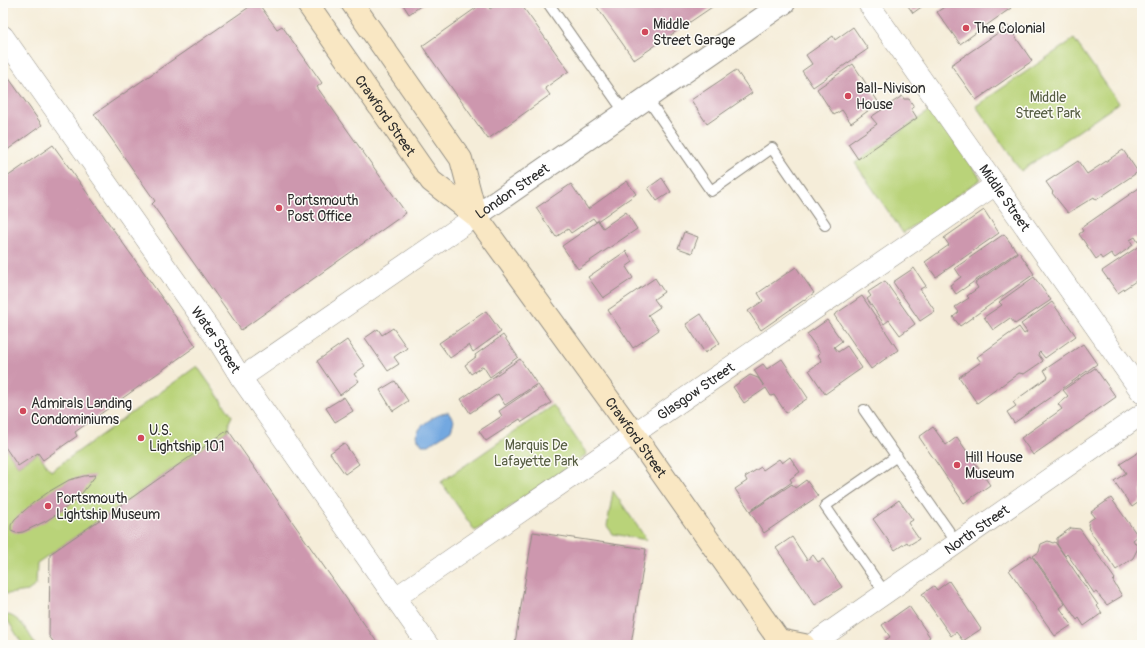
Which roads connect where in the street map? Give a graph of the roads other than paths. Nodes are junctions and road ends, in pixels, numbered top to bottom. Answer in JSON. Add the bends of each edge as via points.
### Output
{"nodes":[{"id":1,"x":307,"y":3,"type":"edge"},
{"id":2,"x":352,"y":3,"type":"edge"},
{"id":3,"x":548,"y":3,"type":"edge"},
{"id":4,"x":784,"y":3,"type":"edge"},
{"id":5,"x":868,"y":3,"type":"edge"},
{"id":6,"x":3,"y":36,"type":"edge"},
{"id":7,"x":647,"y":98,"type":"junction"},
{"id":8,"x":625,"y":113,"type":"junction"},
{"id":9,"x":995,"y":185,"type":"junction"},
{"id":10,"x":476,"y":216,"type":"junction"},
{"id":11,"x":825,"y":225,"type":"dead end"},
{"id":12,"x":240,"y":378,"type":"junction"},
{"id":13,"x":1142,"y":393,"type":"edge"},
{"id":14,"x":864,"y":410,"type":"dead end"},
{"id":15,"x":1142,"y":414,"type":"edge"},
{"id":16,"x":634,"y":434,"type":"junction"},
{"id":17,"x":897,"y":456,"type":"junction"},
{"id":18,"x":958,"y":543,"type":"junction"},
{"id":19,"x":885,"y":593,"type":"junction"},
{"id":20,"x":395,"y":598,"type":"junction"},
{"id":21,"x":779,"y":643,"type":"edge"},
{"id":22,"x":428,"y":645,"type":"edge"},
{"id":23,"x":804,"y":645,"type":"edge"},
{"id":24,"x":811,"y":645,"type":"edge"}],
"edges":[{"from":1,"to":10,"type":"main road","name":"Crawford Street","via":[[431,181]]},
{"from":2,"to":10,"type":"main road","name":"Crawford Street","via":[[462,159]]},
{"from":3,"to":8,"type":"lane"},
{"from":4,"to":7,"type":"street","name":"London Street"},
{"from":5,"to":9,"type":"street","name":"Middle Street"},
{"from":6,"to":12,"type":"street","name":"Water Street","via":[[220,344]]},
{"from":7,"to":8,"type":"street","name":"London Street"},
{"from":7,"to":11,"type":"lane","via":[[711,191],[772,148]]},
{"from":8,"to":10,"type":"street","name":"London Street"},
{"from":9,"to":13,"type":"street","name":"Middle Street"},
{"from":9,"to":16,"type":"street","name":"Glasgow Street"},
{"from":10,"to":12,"type":"street","name":"London Street"},
{"from":10,"to":16,"type":"main road","name":"Crawford Street"},
{"from":12,"to":20,"type":"street","name":"Water Street"},
{"from":14,"to":17,"type":"lane"},
{"from":15,"to":18,"type":"street","name":"North Street"},
{"from":16,"to":20,"type":"street","name":"Glasgow Street"},
{"from":16,"to":21,"type":"main road","name":"Crawford Street"},
{"from":17,"to":18,"type":"lane"},
{"from":17,"to":19,"type":"lane","via":[[825,506]]},
{"from":18,"to":19,"type":"street","name":"North Street"},
{"from":19,"to":24,"type":"street","name":"North Street"},
{"from":20,"to":22,"type":"street","name":"Water Street"},
{"from":21,"to":23,"type":"main road","name":"Crawford Street"}]}
